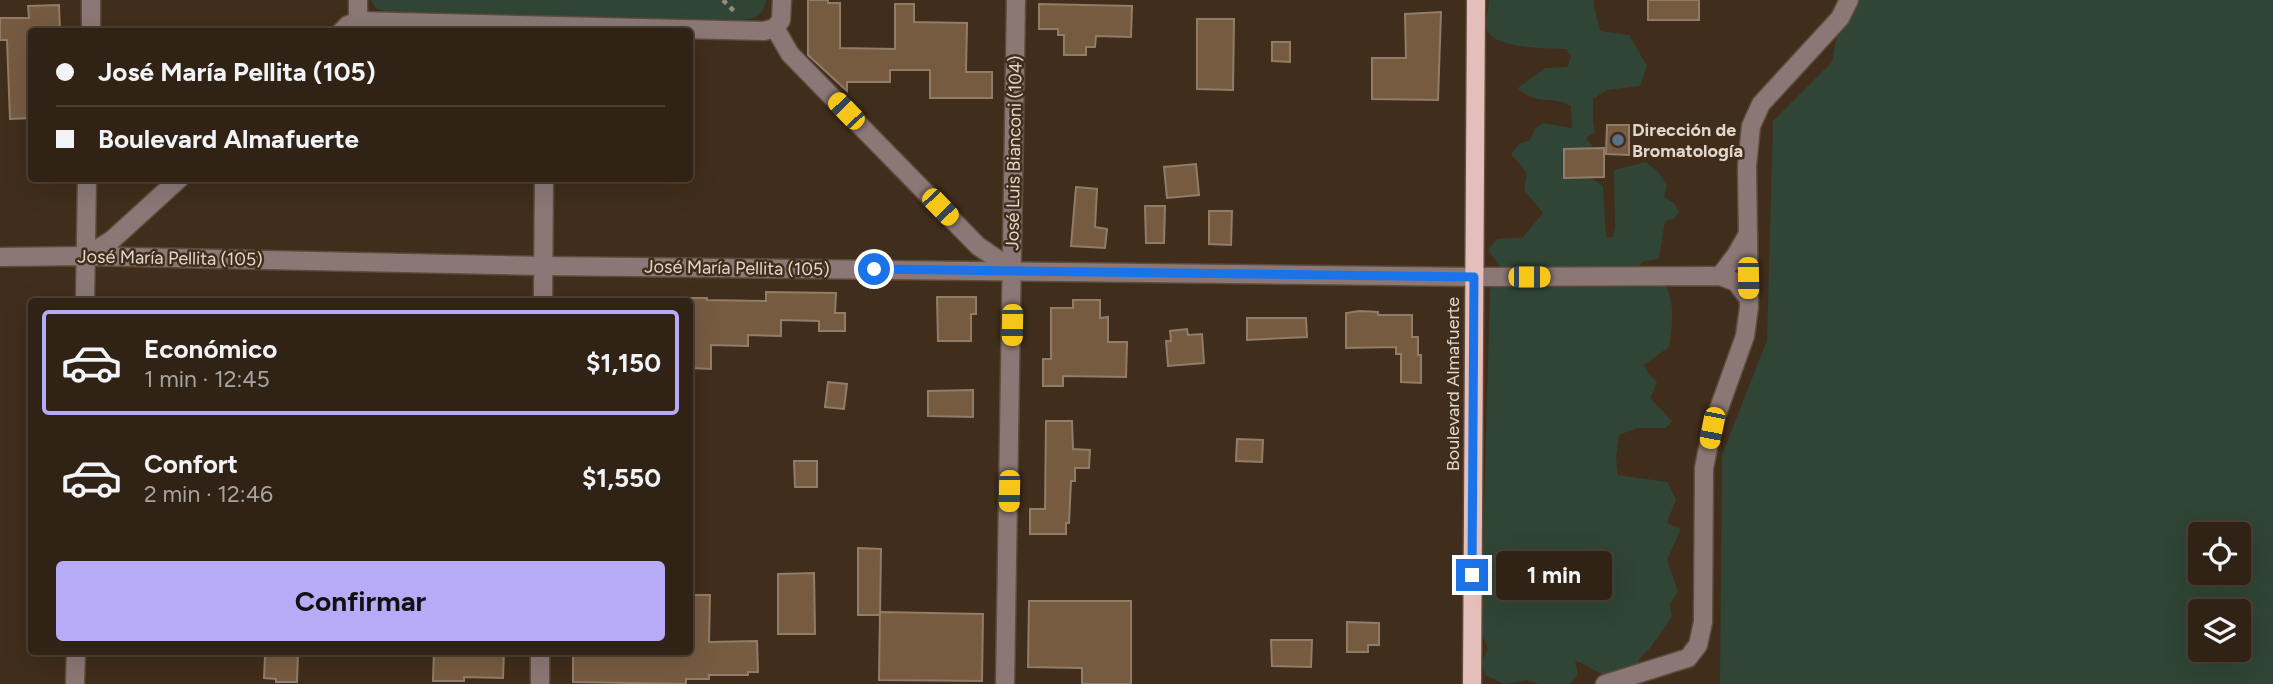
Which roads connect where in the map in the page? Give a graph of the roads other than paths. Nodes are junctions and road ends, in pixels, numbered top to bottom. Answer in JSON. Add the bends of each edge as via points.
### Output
{"nodes":[{"id":1,"x":91,"y":0,"type":"edge"},
{"id":2,"x":358,"y":0,"type":"edge"},
{"id":3,"x":782,"y":0,"type":"edge"},
{"id":4,"x":1016,"y":0,"type":"edge"},
{"id":5,"x":1476,"y":0,"type":"edge"},
{"id":6,"x":1849,"y":0,"type":"edge"},
{"id":7,"x":358,"y":21,"type":"junction"},
{"id":8,"x":775,"y":27,"type":"junction"},
{"id":9,"x":91,"y":28,"type":"edge"},
{"id":10,"x":345,"y":28,"type":"edge"},
{"id":11,"x":522,"y":28,"type":"edge"},
{"id":12,"x":693,"y":31,"type":"edge"},
{"id":13,"x":87,"y":182,"type":"edge"},
{"id":14,"x":176,"y":182,"type":"edge"},
{"id":15,"x":544,"y":182,"type":"edge"},
{"id":16,"x":1748,"y":234,"type":"junction"},
{"id":17,"x":86,"y":256,"type":"junction"},
{"id":18,"x":0,"y":257,"type":"edge"},
{"id":19,"x":543,"y":266,"type":"junction"},
{"id":20,"x":1013,"y":270,"type":"junction"},
{"id":21,"x":1720,"y":276,"type":"junction"},
{"id":22,"x":1474,"y":277,"type":"junction"},
{"id":23,"x":85,"y":298,"type":"edge"},
{"id":24,"x":543,"y":298,"type":"edge"},
{"id":25,"x":1749,"y":299,"type":"junction"},
{"id":26,"x":76,"y":655,"type":"edge"},
{"id":27,"x":540,"y":655,"type":"edge"},
{"id":28,"x":75,"y":684,"type":"edge"},
{"id":29,"x":540,"y":684,"type":"edge"},
{"id":30,"x":1005,"y":684,"type":"edge"},
{"id":31,"x":1472,"y":684,"type":"edge"},
{"id":32,"x":1605,"y":684,"type":"edge"}],
"edges":[{"from":1,"to":9,"type":"street"},
{"from":2,"to":7,"type":"street"},
{"from":3,"to":8,"type":"street","via":[[781,20]]},
{"from":4,"to":20,"type":"street","name":"José Luis Bianconi (104)"},
{"from":5,"to":22,"type":"main road","name":"Boulevard Almafuerte"},
{"from":6,"to":16,"type":"street","via":[[1840,18],[1761,104],[1751,126],[1746,166]]},
{"from":7,"to":10,"type":"street"},
{"from":7,"to":11,"type":"street"},
{"from":8,"to":12,"type":"street","via":[[764,32]]},
{"from":8,"to":20,"type":"street","via":[[790,54],[978,246]]},
{"from":13,"to":17,"type":"street"},
{"from":14,"to":17,"type":"street","via":[[112,240]]},
{"from":15,"to":19,"type":"street"},
{"from":16,"to":21,"type":"street"},
{"from":16,"to":25,"type":"street"},
{"from":17,"to":18,"type":"street","name":"José María Pellita (105)"},
{"from":17,"to":19,"type":"street","name":"José María Pellita (105)"},
{"from":17,"to":23,"type":"street"},
{"from":19,"to":20,"type":"street","name":"José María Pellita (105)"},
{"from":19,"to":24,"type":"street"},
{"from":20,"to":22,"type":"street","name":"José María Pellita (105)"},
{"from":20,"to":30,"type":"street","name":"José Luis Bianconi (104)"},
{"from":21,"to":22,"type":"street","name":"José María Pellita (105)"},
{"from":21,"to":25,"type":"street","via":[[1736,282]]},
{"from":22,"to":31,"type":"main road","name":"Boulevard Almafuerte"},
{"from":25,"to":32,"type":"street","via":[[1745,336],[1712,428],[1704,468],[1703,622],[1698,645],[1688,658]]},
{"from":26,"to":28,"type":"street"},
{"from":27,"to":29,"type":"street"}]}
